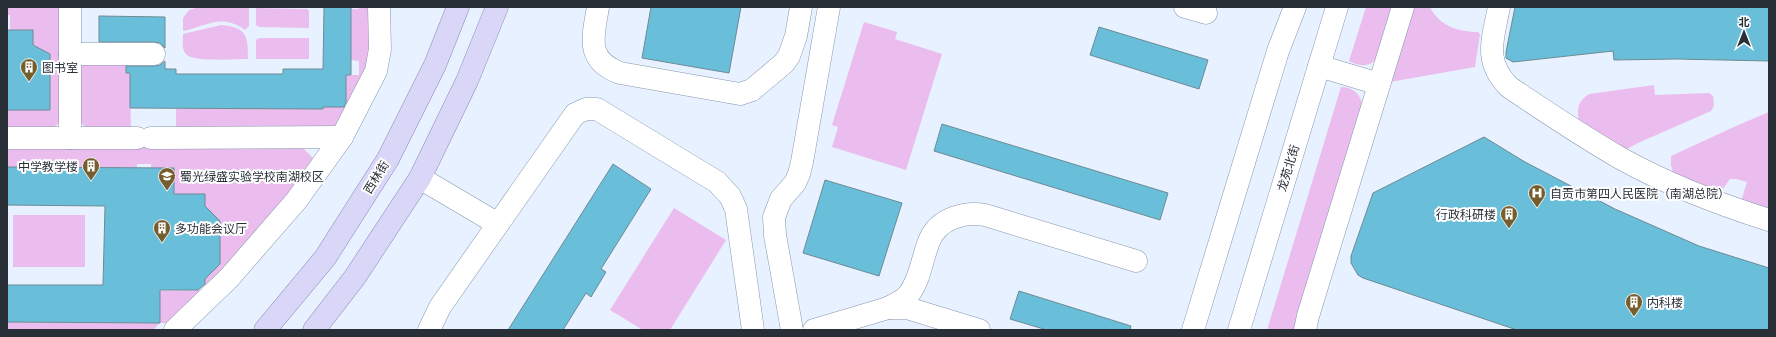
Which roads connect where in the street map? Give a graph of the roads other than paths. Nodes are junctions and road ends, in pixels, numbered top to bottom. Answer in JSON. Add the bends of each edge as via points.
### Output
{"nodes":[{"id":1,"x":69,"y":7,"type":"edge"},
{"id":2,"x":378,"y":7,"type":"edge"},
{"id":3,"x":458,"y":7,"type":"edge"},
{"id":4,"x":498,"y":7,"type":"edge"},
{"id":5,"x":598,"y":7,"type":"edge"},
{"id":6,"x":800,"y":7,"type":"edge"},
{"id":7,"x":829,"y":7,"type":"edge"},
{"id":8,"x":1185,"y":7,"type":"edge"},
{"id":9,"x":1295,"y":7,"type":"edge"},
{"id":10,"x":1337,"y":7,"type":"edge"},
{"id":11,"x":1403,"y":7,"type":"edge"},
{"id":12,"x":1500,"y":7,"type":"edge"},
{"id":13,"x":1206,"y":13,"type":"dead end"},
{"id":14,"x":70,"y":54,"type":"junction"},
{"id":15,"x":154,"y":54,"type":"dead end"},
{"id":16,"x":1319,"y":66,"type":"junction"},
{"id":17,"x":1379,"y":84,"type":"junction"},
{"id":18,"x":342,"y":137,"type":"junction"},
{"id":19,"x":7,"y":138,"type":"edge"},
{"id":20,"x":70,"y":138,"type":"dead end"},
{"id":21,"x":420,"y":178,"type":"junction"},
{"id":22,"x":1769,"y":220,"type":"edge"},
{"id":23,"x":498,"y":224,"type":"junction"},
{"id":24,"x":1136,"y":261,"type":"dead end"},
{"id":25,"x":920,"y":271,"type":"junction"},
{"id":26,"x":888,"y":308,"type":"junction"},
{"id":27,"x":949,"y":321,"type":"junction"},
{"id":28,"x":175,"y":330,"type":"edge"},
{"id":29,"x":265,"y":330,"type":"edge"},
{"id":30,"x":314,"y":330,"type":"edge"},
{"id":31,"x":429,"y":330,"type":"edge"},
{"id":32,"x":752,"y":330,"type":"edge"},
{"id":33,"x":792,"y":330,"type":"edge"},
{"id":34,"x":814,"y":330,"type":"edge"},
{"id":35,"x":979,"y":330,"type":"edge"},
{"id":36,"x":1193,"y":330,"type":"edge"},
{"id":37,"x":1239,"y":330,"type":"edge"},
{"id":38,"x":1305,"y":330,"type":"edge"}],
"edges":[{"from":1,"to":14,"type":"street"},
{"from":2,"to":18,"type":"street","via":[[379,60],[376,71]]},
{"from":3,"to":29,"type":"main road","name":"西林街","via":[[435,65],[388,159],[325,258]]},
{"from":4,"to":21,"type":"main road","via":[[467,82]]},
{"from":5,"to":6,"type":"street","via":[[593,36],[594,52],[601,63],[612,70],[740,94],[752,90],[789,56],[796,36]]},
{"from":7,"to":33,"type":"street","via":[[799,174],[795,183],[781,199],[774,217]]},
{"from":8,"to":13,"type":"street"},
{"from":9,"to":36,"type":"street","via":[[1278,51]]},
{"from":10,"to":16,"type":"street","name":"龙苑北街"},
{"from":11,"to":17,"type":"street"},
{"from":12,"to":22,"type":"street","via":[[1491,50],[1492,60],[1502,80],[1509,87],[1582,136],[1633,164],[1690,191]]},
{"from":14,"to":15,"type":"street"},
{"from":14,"to":20,"type":"street"},
{"from":16,"to":17,"type":"street"},
{"from":16,"to":37,"type":"street","name":"龙苑北街"},
{"from":17,"to":38,"type":"street"},
{"from":18,"to":19,"type":"street"},
{"from":18,"to":28,"type":"street","via":[[296,201],[268,234],[229,278]]},
{"from":21,"to":23,"type":"street"},
{"from":21,"to":30,"type":"main road","via":[[355,277]]},
{"from":23,"to":31,"type":"street","via":[[440,307]]},
{"from":23,"to":32,"type":"street","via":[[575,114],[586,109],[597,109],[717,182],[730,196],[736,209]]},
{"from":24,"to":25,"type":"street","via":[[985,215],[968,214],[950,219],[935,231]]},
{"from":25,"to":26,"type":"street","via":[[908,295]]},
{"from":25,"to":27,"type":"street","via":[[921,287],[926,301]]},
{"from":26,"to":27,"type":"street","via":[[907,308]]},
{"from":26,"to":34,"type":"street"},
{"from":27,"to":35,"type":"street"}]}
